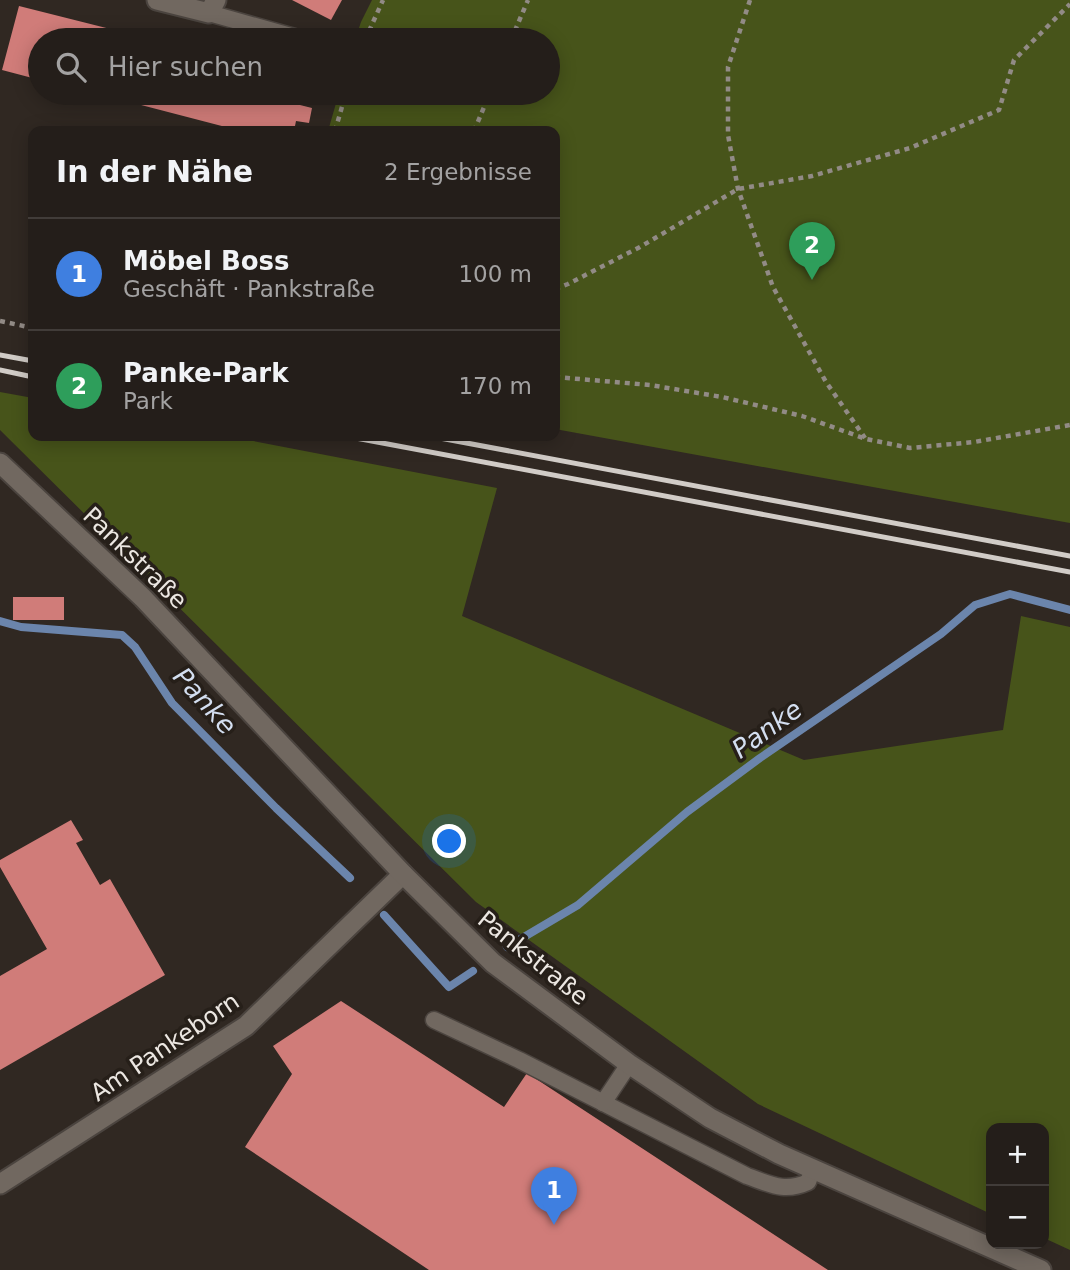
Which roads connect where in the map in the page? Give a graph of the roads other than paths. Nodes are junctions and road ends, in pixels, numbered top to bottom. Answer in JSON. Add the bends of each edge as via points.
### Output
{"nodes":[{"id":1,"x":157,"y":0,"type":"edge"},
{"id":2,"x":212,"y":7,"type":"edge"},
{"id":3,"x":271,"y":28,"type":"edge"},
{"id":4,"x":0,"y":463,"type":"edge"},
{"id":5,"x":403,"y":874,"type":"junction"},
{"id":6,"x":434,"y":1020,"type":"dead end"},
{"id":7,"x":629,"y":1064,"type":"junction"},
{"id":8,"x":603,"y":1103,"type":"junction"},
{"id":9,"x":813,"y":1169,"type":"junction"},
{"id":10,"x":0,"y":1184,"type":"edge"},
{"id":11,"x":1041,"y":1270,"type":"edge"}],
"edges":[{"from":1,"to":2,"type":"street"},
{"from":2,"to":3,"type":"lane"},
{"from":4,"to":5,"type":"street","name":"Pankstraße","via":[[143,598]]},
{"from":5,"to":7,"type":"street","name":"Pankstraße","via":[[493,963]]},
{"from":5,"to":10,"type":"street","name":"Am Pankeborn","via":[[246,1026]]},
{"from":6,"to":8,"type":"lane"},
{"from":7,"to":8,"type":"lane"},
{"from":7,"to":9,"type":"street","name":"Pankstraße","via":[[710,1118]]},
{"from":8,"to":9,"type":"lane","via":[[780,1188],[808,1182]]},
{"from":9,"to":11,"type":"street","name":"Pankstraße","via":[[900,1199]]}]}
